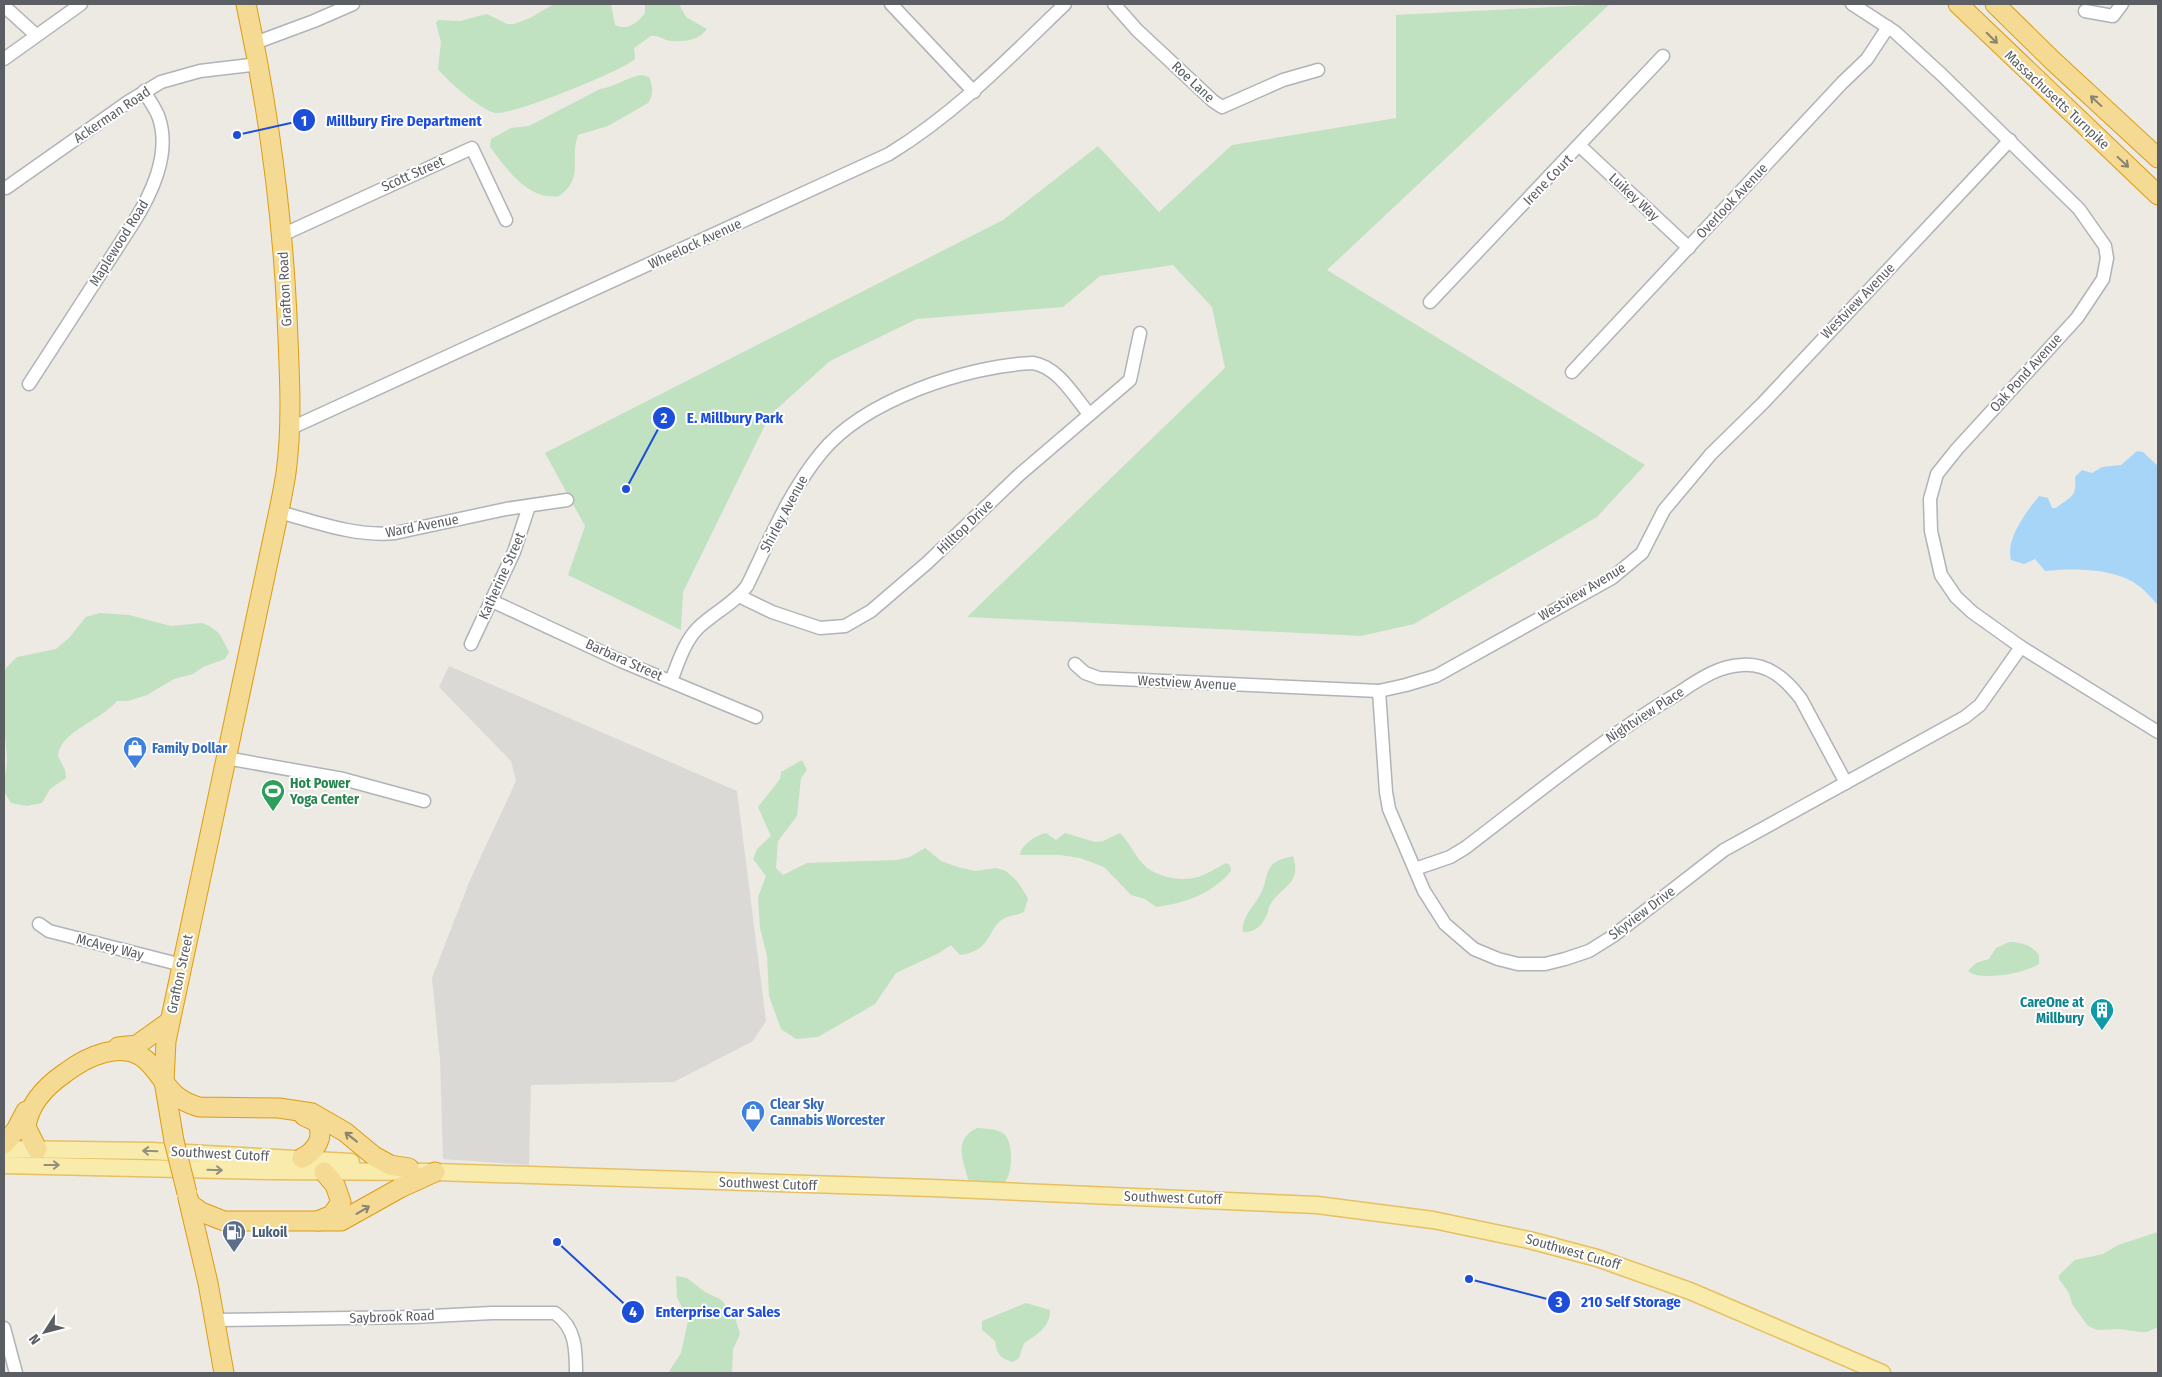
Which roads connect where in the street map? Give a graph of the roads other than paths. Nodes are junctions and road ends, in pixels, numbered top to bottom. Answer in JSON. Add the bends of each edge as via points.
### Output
{"nodes":[{"id":1,"x":81,"y":4,"type":"edge"},
{"id":2,"x":246,"y":4,"type":"edge"},
{"id":3,"x":353,"y":4,"type":"edge"},
{"id":4,"x":891,"y":4,"type":"edge"},
{"id":5,"x":1065,"y":4,"type":"edge"},
{"id":6,"x":1114,"y":4,"type":"edge"},
{"id":7,"x":1852,"y":4,"type":"edge"},
{"id":8,"x":1958,"y":4,"type":"edge"},
{"id":9,"x":1995,"y":4,"type":"edge"},
{"id":10,"x":2122,"y":4,"type":"edge"},
{"id":11,"x":4,"y":6,"type":"edge"},
{"id":12,"x":2085,"y":11,"type":"dead end"},
{"id":13,"x":1888,"y":27,"type":"junction"},
{"id":14,"x":36,"y":35,"type":"junction"},
{"id":15,"x":255,"y":43,"type":"junction"},
{"id":16,"x":1663,"y":56,"type":"dead end"},
{"id":17,"x":4,"y":59,"type":"edge"},
{"id":18,"x":259,"y":64,"type":"junction"},
{"id":19,"x":1318,"y":70,"type":"dead end"},
{"id":20,"x":144,"y":91,"type":"junction"},
{"id":21,"x":974,"y":92,"type":"junction"},
{"id":22,"x":2010,"y":140,"type":"junction"},
{"id":23,"x":1580,"y":146,"type":"junction"},
{"id":24,"x":2158,"y":158,"type":"edge"},
{"id":25,"x":6,"y":188,"type":"dead end"},
{"id":26,"x":2158,"y":195,"type":"edge"},
{"id":27,"x":506,"y":220,"type":"dead end"},
{"id":28,"x":282,"y":235,"type":"junction"},
{"id":29,"x":1689,"y":248,"type":"junction"},
{"id":30,"x":1430,"y":302,"type":"dead end"},
{"id":31,"x":1140,"y":333,"type":"dead end"},
{"id":32,"x":1572,"y":372,"type":"dead end"},
{"id":33,"x":29,"y":384,"type":"dead end"},
{"id":34,"x":1089,"y":414,"type":"junction"},
{"id":35,"x":289,"y":429,"type":"junction"},
{"id":36,"x":567,"y":500,"type":"dead end"},
{"id":37,"x":529,"y":506,"type":"junction"},
{"id":38,"x":279,"y":512,"type":"junction"},
{"id":39,"x":265,"y":575,"type":"joint"},
{"id":40,"x":739,"y":596,"type":"junction"},
{"id":41,"x":492,"y":601,"type":"junction"},
{"id":42,"x":471,"y":644,"type":"dead end"},
{"id":43,"x":2021,"y":646,"type":"junction"},
{"id":44,"x":1075,"y":664,"type":"dead end"},
{"id":45,"x":671,"y":681,"type":"junction"},
{"id":46,"x":1379,"y":691,"type":"junction"},
{"id":47,"x":756,"y":717,"type":"dead end"},
{"id":48,"x":2158,"y":732,"type":"edge"},
{"id":49,"x":226,"y":758,"type":"junction"},
{"id":50,"x":1846,"y":783,"type":"junction"},
{"id":51,"x":424,"y":800,"type":"dead end"},
{"id":52,"x":1415,"y":869,"type":"junction"},
{"id":53,"x":39,"y":924,"type":"dead end"},
{"id":54,"x":182,"y":965,"type":"junction"},
{"id":55,"x":169,"y":1022,"type":"junction"},
{"id":56,"x":164,"y":1081,"type":"junction"},
{"id":57,"x":172,"y":1133,"type":"junction"},
{"id":58,"x":4,"y":1144,"type":"edge"},
{"id":59,"x":4,"y":1149,"type":"edge"},
{"id":60,"x":37,"y":1149,"type":"junction"},
{"id":61,"x":302,"y":1158,"type":"junction"},
{"id":62,"x":4,"y":1165,"type":"edge"},
{"id":63,"x":400,"y":1167,"type":"junction"},
{"id":64,"x":324,"y":1172,"type":"junction"},
{"id":65,"x":435,"y":1172,"type":"junction"},
{"id":66,"x":188,"y":1198,"type":"junction"},
{"id":67,"x":224,"y":1221,"type":"junction"},
{"id":68,"x":317,"y":1222,"type":"junction"},
{"id":69,"x":199,"y":1244,"type":"junction"},
{"id":70,"x":215,"y":1320,"type":"junction"},
{"id":71,"x":4,"y":1328,"type":"edge"},
{"id":72,"x":16,"y":1373,"type":"edge"},
{"id":73,"x":220,"y":1373,"type":"edge"},
{"id":74,"x":576,"y":1373,"type":"edge"},
{"id":75,"x":1882,"y":1373,"type":"edge"}],
"edges":[{"from":1,"to":14,"type":"street"},
{"from":2,"to":15,"type":"highway","name":"Grafton Road"},
{"from":3,"to":15,"type":"street"},
{"from":4,"to":21,"type":"street"},
{"from":5,"to":21,"type":"street","name":"Wheelock Avenue"},
{"from":6,"to":19,"type":"street","name":"Roe Lane","via":[[1137,30],[1222,107],[1283,80]]},
{"from":7,"to":13,"type":"street","name":"Oak Pond Avenue"},
{"from":8,"to":26,"type":"highway","name":"Massachusetts Turnpike","one_way":true},
{"from":24,"to":9,"type":"highway","name":"Massachusetts Turnpike","one_way":true},
{"from":10,"to":12,"type":"street","via":[[2113,16]]},
{"from":11,"to":14,"type":"street"},
{"from":13,"to":22,"type":"street","name":"Oak Pond Avenue"},
{"from":13,"to":29,"type":"street","name":"Overlook Avenue","via":[[1867,59]]},
{"from":14,"to":17,"type":"street"},
{"from":15,"to":18,"type":"highway","name":"Grafton Road"},
{"from":16,"to":23,"type":"street","name":"Irene Court"},
{"from":18,"to":20,"type":"street","name":"Ackerman Road","via":[[200,71],[161,82]]},
{"from":18,"to":28,"type":"highway","name":"Grafton Road"},
{"from":20,"to":25,"type":"street","name":"Ackerman Road"},
{"from":20,"to":33,"type":"street","name":"Maplewood Road","via":[[159,119],[161,130],[162,151],[153,186],[132,225]]},
{"from":21,"to":35,"type":"street","name":"Wheelock Avenue","via":[[919,135],[867,165]]},
{"from":22,"to":43,"type":"street","name":"Oak Pond Avenue","via":[[2090,222],[2105,246],[2107,258],[2103,279],[2077,318],[1957,449],[1933,484],[1931,531],[1941,575],[1956,598]]},
{"from":22,"to":46,"type":"street","name":"Westview Avenue","via":[[1711,454],[1664,510],[1642,553],[1625,569],[1436,676]]},
{"from":23,"to":29,"type":"street","name":"Luikey Way"},
{"from":23,"to":30,"type":"street","name":"Irene Court"},
{"from":27,"to":28,"type":"street","name":"Scott Street","via":[[472,148]]},
{"from":28,"to":35,"type":"highway","name":"Grafton Road","via":[[290,383]]},
{"from":29,"to":32,"type":"street","name":"Overlook Avenue"},
{"from":31,"to":34,"type":"street","name":"Hilltop Drive","via":[[1130,380]]},
{"from":34,"to":40,"type":"street","name":"Hilltop Drive","via":[[927,562],[855,621],[828,629],[810,626]]},
{"from":34,"to":40,"type":"street","name":"Shirley Avenue","via":[[1054,372],[1033,363],[972,373],[887,403],[844,430],[821,453],[799,483]]},
{"from":35,"to":38,"type":"highway","name":"Grafton Road"},
{"from":36,"to":37,"type":"street","name":"Ward Avenue"},
{"from":37,"to":38,"type":"street","name":"Ward Avenue","via":[[380,535]]},
{"from":37,"to":41,"type":"street","name":"Katherine Street","via":[[514,552]]},
{"from":38,"to":39,"type":"highway","name":"Grafton Road"},
{"from":39,"to":49,"type":"highway","name":"Grafton Street"},
{"from":40,"to":45,"type":"street","name":"Shirley Avenue","via":[[698,628],[681,654]]},
{"from":41,"to":42,"type":"street","name":"Katherine Street"},
{"from":41,"to":45,"type":"street","name":"Barbara Street"},
{"from":43,"to":48,"type":"street","name":"Oak Pond Avenue"},
{"from":43,"to":50,"type":"street","name":"Skyview Drive","via":[[1995,687],[1973,711]]},
{"from":44,"to":46,"type":"street","name":"Westview Avenue","via":[[1085,673],[1099,678]]},
{"from":45,"to":47,"type":"street","name":"Barbara Street"},
{"from":46,"to":52,"type":"street","name":"Skyview Drive","via":[[1389,809]]},
{"from":49,"to":51,"type":"street","via":[[343,779]]},
{"from":49,"to":54,"type":"highway","name":"Grafton Street"},
{"from":50,"to":52,"type":"street","name":"Skyview Drive","via":[[1724,850],[1613,936],[1589,950],[1545,964],[1518,964],[1474,949],[1445,924],[1424,891]]},
{"from":50,"to":52,"type":"street","name":"Nightview Place","via":[[1792,687],[1769,669],[1742,665],[1723,668],[1652,708],[1465,848],[1443,860]]},
{"from":53,"to":54,"type":"street","name":"McAvey Way","via":[[49,932]]},
{"from":54,"to":55,"type":"highway","name":"Grafton Street"},
{"from":55,"to":56,"type":"highway","name":"Grafton Street"},
{"from":55,"to":58,"type":"highway","via":[[137,1045],[97,1050],[61,1068],[43,1085]]},
{"from":56,"to":57,"type":"highway","name":"Grafton Street"},
{"from":56,"to":60,"type":"highway","via":[[145,1059],[128,1051],[113,1051],[80,1063],[48,1086],[30,1112],[26,1127]]},
{"from":63,"to":56,"type":"highway","one_way":true,"via":[[374,1156],[345,1132],[312,1113],[280,1108],[199,1107],[176,1097]]},
{"from":57,"to":61,"type":"highway","via":[[178,1118],[194,1109],[301,1115],[317,1122],[320,1132],[317,1146]]},
{"from":57,"to":66,"type":"highway","name":"Grafton Street","bridge":true},
{"from":59,"to":60,"type":"main road","name":"Southwest Cutoff"},
{"from":61,"to":60,"type":"main road","name":"Southwest Cutoff","one_way":true},
{"from":61,"to":63,"type":"main road","name":"Southwest Cutoff"},
{"from":62,"to":64,"type":"main road","name":"Southwest Cutoff","one_way":true},
{"from":63,"to":65,"type":"main road","name":"Southwest Cutoff"},
{"from":64,"to":65,"type":"main road","name":"Southwest Cutoff"},
{"from":64,"to":68,"type":"highway","via":[[335,1186],[341,1202],[332,1215]]},
{"from":68,"to":65,"type":"highway","one_way":true,"via":[[342,1221]]},
{"from":65,"to":75,"type":"main road","name":"Southwest Cutoff","via":[[1250,1200],[1372,1211],[1489,1231],[1621,1265]]},
{"from":66,"to":67,"type":"highway","via":[[201,1212]]},
{"from":66,"to":69,"type":"highway","name":"Grafton Street"},
{"from":67,"to":68,"type":"highway"},
{"from":67,"to":69,"type":"highway","via":[[211,1228]]},
{"from":69,"to":70,"type":"highway","name":"Grafton Street"},
{"from":70,"to":73,"type":"highway","name":"Grafton Street"},
{"from":70,"to":74,"type":"street","name":"Saybrook Road","via":[[555,1313],[575,1339]]},
{"from":71,"to":72,"type":"street"}]}
